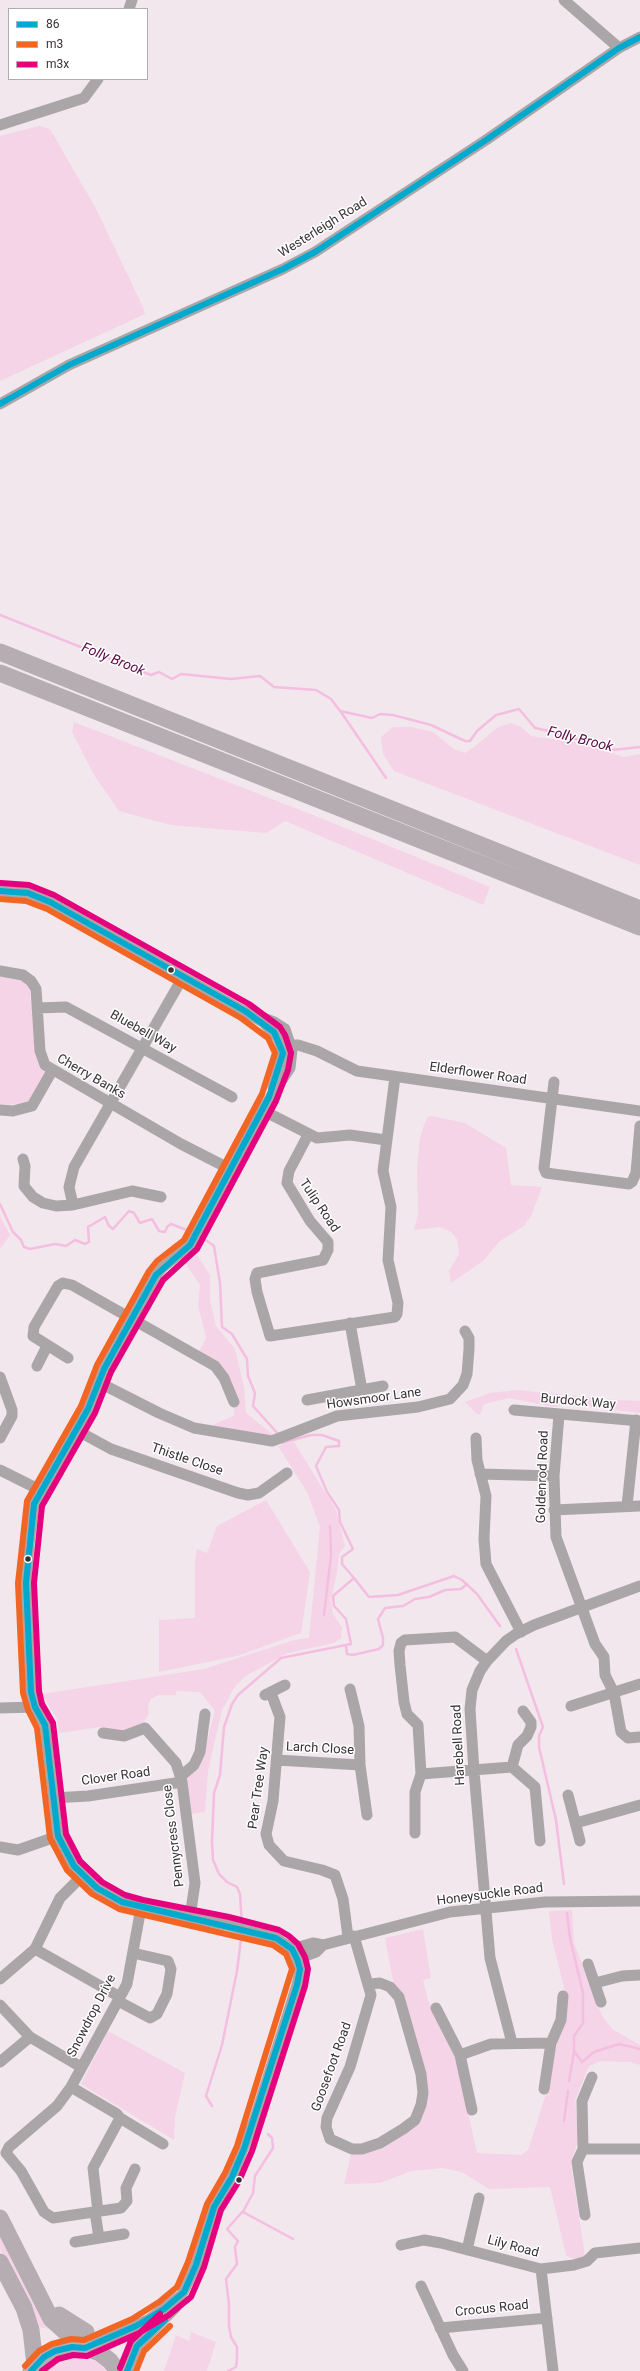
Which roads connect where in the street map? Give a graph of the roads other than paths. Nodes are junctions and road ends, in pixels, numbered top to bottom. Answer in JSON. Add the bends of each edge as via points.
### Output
{"nodes":[{"id":1,"x":564,"y":0,"type":"edge"},
{"id":2,"x":640,"y":37,"type":"edge"},
{"id":3,"x":619,"y":48,"type":"junction"},
{"id":4,"x":97,"y":80,"type":"edge"},
{"id":5,"x":0,"y":125,"type":"edge"},
{"id":6,"x":0,"y":404,"type":"edge"},
{"id":7,"x":0,"y":652,"type":"edge"},
{"id":8,"x":0,"y":673,"type":"edge"},
{"id":9,"x":0,"y":892,"type":"edge"},
{"id":10,"x":640,"y":909,"type":"edge"},
{"id":11,"x":640,"y":927,"type":"edge"},
{"id":12,"x":0,"y":971,"type":"edge"},
{"id":13,"x":183,"y":977,"type":"junction"},
{"id":14,"x":37,"y":1008,"type":"junction"},
{"id":15,"x":286,"y":1045,"type":"junction"},
{"id":16,"x":144,"y":1048,"type":"junction"},
{"id":17,"x":317,"y":1051,"type":"junction"},
{"id":18,"x":288,"y":1056,"type":"junction"},
{"id":19,"x":52,"y":1071,"type":"junction"},
{"id":20,"x":395,"y":1077,"type":"junction"},
{"id":21,"x":554,"y":1082,"type":"dead end"},
{"id":22,"x":232,"y":1097,"type":"dead end"},
{"id":23,"x":552,"y":1098,"type":"junction"},
{"id":24,"x":111,"y":1104,"type":"junction"},
{"id":25,"x":0,"y":1110,"type":"edge"},
{"id":26,"x":262,"y":1110,"type":"junction"},
{"id":27,"x":640,"y":1111,"type":"edge"},
{"id":28,"x":640,"y":1126,"type":"edge"},
{"id":29,"x":308,"y":1135,"type":"junction"},
{"id":30,"x":386,"y":1140,"type":"junction"},
{"id":31,"x":24,"y":1159,"type":"dead end"},
{"id":32,"x":230,"y":1169,"type":"junction"},
{"id":33,"x":161,"y":1197,"type":"dead end"},
{"id":34,"x":73,"y":1205,"type":"junction"},
{"id":35,"x":131,"y":1319,"type":"junction"},
{"id":36,"x":350,"y":1323,"type":"junction"},
{"id":37,"x":465,"y":1332,"type":"dead end"},
{"id":38,"x":47,"y":1346,"type":"junction"},
{"id":39,"x":68,"y":1358,"type":"dead end"},
{"id":40,"x":37,"y":1366,"type":"dead end"},
{"id":41,"x":0,"y":1378,"type":"edge"},
{"id":42,"x":98,"y":1382,"type":"junction"},
{"id":43,"x":383,"y":1386,"type":"dead end"},
{"id":44,"x":362,"y":1390,"type":"junction"},
{"id":45,"x":307,"y":1400,"type":"dead end"},
{"id":46,"x":234,"y":1402,"type":"dead end"},
{"id":47,"x":514,"y":1410,"type":"dead end"},
{"id":48,"x":559,"y":1415,"type":"junction"},
{"id":49,"x":638,"y":1420,"type":"edge"},
{"id":50,"x":76,"y":1430,"type":"junction"},
{"id":51,"x":0,"y":1438,"type":"edge"},
{"id":52,"x":476,"y":1438,"type":"dead end"},
{"id":53,"x":0,"y":1470,"type":"edge"},
{"id":54,"x":287,"y":1473,"type":"dead end"},
{"id":55,"x":480,"y":1474,"type":"junction"},
{"id":56,"x":554,"y":1476,"type":"junction"},
{"id":57,"x":42,"y":1491,"type":"junction"},
{"id":58,"x":627,"y":1506,"type":"junction"},
{"id":59,"x":640,"y":1506,"type":"edge"},
{"id":60,"x":554,"y":1510,"type":"junction"},
{"id":61,"x":640,"y":1586,"type":"edge"},
{"id":62,"x":582,"y":1608,"type":"junction"},
{"id":63,"x":520,"y":1632,"type":"junction"},
{"id":64,"x":487,"y":1661,"type":"junction"},
{"id":65,"x":640,"y":1684,"type":"edge"},
{"id":66,"x":285,"y":1685,"type":"dead end"},
{"id":67,"x":350,"y":1689,"type":"dead end"},
{"id":68,"x":614,"y":1693,"type":"junction"},
{"id":69,"x":571,"y":1706,"type":"dead end"},
{"id":70,"x":35,"y":1707,"type":"junction"},
{"id":71,"x":0,"y":1708,"type":"edge"},
{"id":72,"x":523,"y":1711,"type":"dead end"},
{"id":73,"x":205,"y":1714,"type":"dead end"},
{"id":74,"x":103,"y":1733,"type":"dead end"},
{"id":75,"x":640,"y":1737,"type":"edge"},
{"id":76,"x":277,"y":1760,"type":"junction"},
{"id":77,"x":360,"y":1765,"type":"junction"},
{"id":78,"x":512,"y":1766,"type":"junction"},
{"id":79,"x":474,"y":1771,"type":"junction"},
{"id":80,"x":421,"y":1774,"type":"junction"},
{"id":81,"x":181,"y":1779,"type":"junction"},
{"id":82,"x":568,"y":1795,"type":"dead end"},
{"id":83,"x":53,"y":1798,"type":"junction"},
{"id":84,"x":640,"y":1805,"type":"edge"},
{"id":85,"x":367,"y":1815,"type":"dead end"},
{"id":86,"x":576,"y":1823,"type":"junction"},
{"id":87,"x":415,"y":1833,"type":"dead end"},
{"id":88,"x":58,"y":1836,"type":"junction"},
{"id":89,"x":540,"y":1841,"type":"dead end"},
{"id":90,"x":580,"y":1841,"type":"dead end"},
{"id":91,"x":0,"y":1847,"type":"edge"},
{"id":92,"x":82,"y":1876,"type":"junction"},
{"id":93,"x":640,"y":1901,"type":"edge"},
{"id":94,"x":487,"y":1907,"type":"junction"},
{"id":95,"x":141,"y":1908,"type":"junction"},
{"id":96,"x":190,"y":1917,"type":"junction"},
{"id":97,"x":351,"y":1937,"type":"junction"},
{"id":98,"x":323,"y":1945,"type":"junction"},
{"id":99,"x":35,"y":1949,"type":"junction"},
{"id":100,"x":292,"y":1949,"type":"junction"},
{"id":101,"x":133,"y":1953,"type":"junction"},
{"id":102,"x":297,"y":1959,"type":"junction"},
{"id":103,"x":588,"y":1964,"type":"dead end"},
{"id":104,"x":640,"y":1976,"type":"edge"},
{"id":105,"x":0,"y":1979,"type":"edge"},
{"id":106,"x":595,"y":1982,"type":"junction"},
{"id":107,"x":370,"y":1984,"type":"junction"},
{"id":108,"x":563,"y":1996,"type":"dead end"},
{"id":109,"x":119,"y":1999,"type":"junction"},
{"id":110,"x":601,"y":2002,"type":"dead end"},
{"id":111,"x":0,"y":2005,"type":"edge"},
{"id":112,"x":436,"y":2008,"type":"dead end"},
{"id":113,"x":30,"y":2037,"type":"junction"},
{"id":114,"x":512,"y":2042,"type":"junction"},
{"id":115,"x":550,"y":2043,"type":"junction"},
{"id":116,"x":460,"y":2055,"type":"junction"},
{"id":117,"x":0,"y":2062,"type":"edge"},
{"id":118,"x":81,"y":2067,"type":"junction"},
{"id":119,"x":592,"y":2077,"type":"dead end"},
{"id":120,"x":71,"y":2087,"type":"junction"},
{"id":121,"x":544,"y":2089,"type":"dead end"},
{"id":122,"x":472,"y":2110,"type":"dead end"},
{"id":123,"x":120,"y":2118,"type":"junction"},
{"id":124,"x":163,"y":2144,"type":"dead end"},
{"id":125,"x":583,"y":2149,"type":"junction"},
{"id":126,"x":640,"y":2149,"type":"edge"},
{"id":127,"x":135,"y":2169,"type":"dead end"},
{"id":128,"x":479,"y":2198,"type":"dead end"},
{"id":129,"x":97,"y":2212,"type":"junction"},
{"id":130,"x":585,"y":2216,"type":"dead end"},
{"id":131,"x":0,"y":2219,"type":"edge"},
{"id":132,"x":124,"y":2234,"type":"dead end"},
{"id":133,"x":99,"y":2238,"type":"junction"},
{"id":134,"x":75,"y":2242,"type":"dead end"},
{"id":135,"x":401,"y":2245,"type":"dead end"},
{"id":136,"x":640,"y":2248,"type":"edge"},
{"id":137,"x":467,"y":2250,"type":"junction"},
{"id":138,"x":0,"y":2262,"type":"edge"},
{"id":139,"x":541,"y":2269,"type":"junction"},
{"id":140,"x":421,"y":2286,"type":"dead end"},
{"id":141,"x":182,"y":2295,"type":"junction"},
{"id":142,"x":547,"y":2318,"type":"junction"},
{"id":143,"x":440,"y":2328,"type":"junction"},
{"id":144,"x":126,"y":2331,"type":"junction"},
{"id":145,"x":84,"y":2342,"type":"junction"},
{"id":146,"x":33,"y":2368,"type":"edge"},
{"id":147,"x":118,"y":2371,"type":"edge"},
{"id":148,"x":127,"y":2371,"type":"edge"},
{"id":149,"x":462,"y":2371,"type":"edge"},
{"id":150,"x":553,"y":2371,"type":"edge"}],
"edges":[{"from":1,"to":3,"type":"street"},
{"from":2,"to":3,"type":"street","name":"Westerleigh Road"},
{"from":3,"to":6,"type":"street","name":"Westerleigh Road","via":[[486,140],[315,252],[283,269],[69,365]]},
{"from":4,"to":5,"type":"street","via":[[84,98]]},
{"from":7,"to":10,"type":"highway"},
{"from":8,"to":11,"type":"highway"},
{"from":9,"to":13,"type":"street","via":[[28,893],[50,902]]},
{"from":12,"to":14,"type":"street","name":"Cherry Banks","via":[[23,974],[31,981],[36,989]]},
{"from":13,"to":15,"type":"street","via":[[245,1011],[269,1027]]},
{"from":13,"to":16,"type":"street"},
{"from":14,"to":16,"type":"street","name":"Bluebell Way","via":[[66,1006]]},
{"from":14,"to":19,"type":"street","name":"Cherry Banks","via":[[41,1059]]},
{"from":15,"to":17,"type":"street","name":"Elderflower Road"},
{"from":15,"to":18,"type":"street"},
{"from":16,"to":22,"type":"street","name":"Bluebell Way"},
{"from":16,"to":24,"type":"street"},
{"from":17,"to":18,"type":"street"},
{"from":17,"to":20,"type":"street","name":"Elderflower Road","via":[[347,1068]]},
{"from":18,"to":26,"type":"street","via":[[287,1074]]},
{"from":19,"to":24,"type":"street","name":"Cherry Banks"},
{"from":19,"to":25,"type":"street","via":[[32,1106],[14,1111]]},
{"from":20,"to":23,"type":"street","name":"Elderflower Road"},
{"from":20,"to":30,"type":"street"},
{"from":21,"to":23,"type":"street"},
{"from":23,"to":27,"type":"street","name":"Elderflower Road"},
{"from":23,"to":28,"type":"street","via":[[544,1168],[549,1174],[629,1184],[636,1173]]},
{"from":24,"to":32,"type":"street","name":"Cherry Banks"},
{"from":24,"to":34,"type":"street","via":[[70,1177],[69,1187]]},
{"from":26,"to":29,"type":"street"},
{"from":26,"to":32,"type":"street"},
{"from":29,"to":30,"type":"street","via":[[326,1138],[350,1135]]},
{"from":29,"to":36,"type":"street","name":"Tulip Road","via":[[289,1171],[288,1183],[310,1221],[328,1242],[328,1250],[323,1260],[257,1273],[257,1292],[270,1336]]},
{"from":30,"to":36,"type":"street","via":[[383,1171],[391,1208],[388,1260],[399,1310],[394,1317]]},
{"from":31,"to":34,"type":"street","via":[[24,1186],[33,1197],[56,1206]]},
{"from":32,"to":35,"type":"street","via":[[190,1245],[163,1267]]},
{"from":33,"to":34,"type":"street","via":[[132,1191]]},
{"from":35,"to":38,"type":"street","via":[[72,1285],[63,1283],[58,1286],[32,1331],[33,1336]]},
{"from":35,"to":42,"type":"street"},
{"from":35,"to":46,"type":"street","via":[[215,1366],[224,1378]]},
{"from":36,"to":44,"type":"street"},
{"from":37,"to":42,"type":"street","name":"Howsmoor Lane","via":[[469,1338],[467,1374],[463,1385],[450,1399],[418,1408],[337,1416],[280,1438],[265,1441],[194,1428]]},
{"from":38,"to":39,"type":"street"},
{"from":38,"to":40,"type":"street"},
{"from":41,"to":51,"type":"street","via":[[12,1416]]},
{"from":42,"to":50,"type":"street","via":[[88,1409]]},
{"from":43,"to":44,"type":"street"},
{"from":44,"to":45,"type":"street"},
{"from":47,"to":48,"type":"street","name":"Burdock Way"},
{"from":48,"to":49,"type":"street","name":"Burdock Way"},
{"from":48,"to":56,"type":"street","name":"Goldenrod Road"},
{"from":49,"to":58,"type":"street"},
{"from":50,"to":54,"type":"street","name":"Thistle Close","via":[[111,1449],[238,1493],[248,1495],[259,1492]]},
{"from":50,"to":57,"type":"street"},
{"from":52,"to":55,"type":"street"},
{"from":53,"to":57,"type":"street"},
{"from":55,"to":56,"type":"street"},
{"from":55,"to":63,"type":"street","via":[[486,1496],[486,1564]]},
{"from":56,"to":60,"type":"street","name":"Goldenrod Road"},
{"from":57,"to":70,"type":"street","via":[[34,1504],[32,1515],[26,1583],[29,1666]]},
{"from":58,"to":59,"type":"street"},
{"from":58,"to":60,"type":"street"},
{"from":60,"to":62,"type":"street","name":"Goldenrod Road","via":[[556,1537]]},
{"from":61,"to":62,"type":"street","name":"Harebell Road"},
{"from":62,"to":63,"type":"street","name":"Harebell Road"},
{"from":62,"to":68,"type":"street","name":"Goldenrod Road","via":[[595,1644],[604,1657],[605,1675]]},
{"from":63,"to":64,"type":"street","name":"Harebell Road","via":[[506,1641]]},
{"from":64,"to":79,"type":"street","name":"Harebell Road","via":[[472,1690],[470,1709]]},
{"from":64,"to":80,"type":"street","via":[[455,1637],[405,1640],[401,1643],[399,1658],[404,1702],[407,1714],[418,1726]]},
{"from":65,"to":68,"type":"street"},
{"from":66,"to":76,"type":"street","name":"Pear Tree Way","via":[[268,1694],[280,1717]]},
{"from":67,"to":77,"type":"street","via":[[359,1726]]},
{"from":68,"to":69,"type":"street"},
{"from":68,"to":75,"type":"street","name":"Goldenrod Road","via":[[621,1732],[628,1738]]},
{"from":70,"to":71,"type":"street"},
{"from":70,"to":83,"type":"street","via":[[45,1725]]},
{"from":72,"to":78,"type":"street","via":[[531,1722],[531,1727],[528,1736],[516,1751]]},
{"from":73,"to":81,"type":"street","name":"Pennycress Close","via":[[200,1752],[194,1765]]},
{"from":74,"to":81,"type":"street","name":"Pennycress Close","via":[[124,1736],[147,1723],[176,1763]]},
{"from":76,"to":77,"type":"street","name":"Larch Close"},
{"from":76,"to":97,"type":"street","name":"Pear Tree Way","via":[[266,1834],[269,1845],[284,1860],[335,1875]]},
{"from":77,"to":85,"type":"street"},
{"from":78,"to":79,"type":"street"},
{"from":78,"to":89,"type":"street","via":[[535,1787]]},
{"from":79,"to":80,"type":"street"},
{"from":79,"to":94,"type":"street","name":"Harebell Road"},
{"from":80,"to":87,"type":"street","via":[[415,1792]]},
{"from":81,"to":83,"type":"street","name":"Clover Road","via":[[88,1796]]},
{"from":81,"to":96,"type":"street","name":"Pennycress Close","via":[[195,1883]]},
{"from":82,"to":86,"type":"street"},
{"from":83,"to":88,"type":"street"},
{"from":84,"to":86,"type":"street"},
{"from":86,"to":90,"type":"street"},
{"from":88,"to":91,"type":"street","via":[[18,1850]]},
{"from":88,"to":92,"type":"street"},
{"from":92,"to":95,"type":"street","via":[[122,1902]]},
{"from":92,"to":99,"type":"street","via":[[60,1898]]},
{"from":93,"to":94,"type":"street","name":"Honeysuckle Road","via":[[574,1900]]},
{"from":94,"to":97,"type":"street","name":"Honeysuckle Road","via":[[450,1912]]},
{"from":94,"to":114,"type":"street","name":"Harebell Road","via":[[491,1965]]},
{"from":95,"to":96,"type":"street"},
{"from":95,"to":101,"type":"street","name":"Snowdrop Drive"},
{"from":96,"to":100,"type":"street","via":[[276,1938]]},
{"from":97,"to":98,"type":"street","name":"Honeysuckle Road"},
{"from":97,"to":107,"type":"street","name":"Goosefoot Road"},
{"from":98,"to":100,"type":"street","name":"Honeysuckle Road","via":[[314,1943]]},
{"from":98,"to":102,"type":"street","name":"Honeysuckle Road","via":[[316,1952]]},
{"from":99,"to":105,"type":"street"},
{"from":99,"to":109,"type":"street"},
{"from":100,"to":102,"type":"street"},
{"from":101,"to":109,"type":"street","name":"Snowdrop Drive","via":[[127,1984]]},
{"from":101,"to":109,"type":"street","via":[[168,1961],[171,1969],[167,1994],[157,2014],[150,2018]]},
{"from":102,"to":141,"type":"street","via":[[300,1969],[297,1985],[255,2118],[235,2170],[214,2207],[196,2265]]},
{"from":103,"to":106,"type":"street"},
{"from":104,"to":106,"type":"street","via":[[622,1976]]},
{"from":106,"to":110,"type":"street"},
{"from":107,"to":107,"type":"street","name":"Goosefoot Road","via":[[371,1995],[350,2067],[327,2118],[327,2133],[330,2139],[352,2149],[362,2149],[380,2143],[415,2120],[423,2093],[421,2074],[400,1997],[390,1987],[380,1983]]},
{"from":108,"to":115,"type":"street","via":[[560,2020]]},
{"from":109,"to":118,"type":"street","name":"Snowdrop Drive"},
{"from":111,"to":113,"type":"street"},
{"from":112,"to":116,"type":"street"},
{"from":113,"to":117,"type":"street"},
{"from":113,"to":118,"type":"street"},
{"from":114,"to":115,"type":"street"},
{"from":114,"to":116,"type":"street","via":[[491,2044]]},
{"from":115,"to":121,"type":"street"},
{"from":116,"to":122,"type":"street"},
{"from":118,"to":120,"type":"street","name":"Snowdrop Drive"},
{"from":119,"to":125,"type":"street","via":[[582,2101]]},
{"from":120,"to":123,"type":"street"},
{"from":120,"to":129,"type":"street","name":"Snowdrop Drive","via":[[58,2106],[9,2146],[6,2153],[21,2172],[46,2215],[58,2218]]},
{"from":123,"to":124,"type":"street"},
{"from":123,"to":129,"type":"street","via":[[93,2168]]},
{"from":125,"to":126,"type":"street"},
{"from":125,"to":130,"type":"street","via":[[576,2162]]},
{"from":127,"to":129,"type":"street","via":[[126,2188],[125,2205]]},
{"from":128,"to":137,"type":"street"},
{"from":129,"to":133,"type":"street"},
{"from":131,"to":145,"type":"highway","via":[[51,2319]]},
{"from":132,"to":133,"type":"street"},
{"from":133,"to":134,"type":"street"},
{"from":135,"to":137,"type":"street","name":"Lily Road","via":[[424,2240]]},
{"from":136,"to":139,"type":"street","name":"Lily Road","via":[[595,2253],[587,2261],[574,2265]]},
{"from":137,"to":139,"type":"street","name":"Lily Road"},
{"from":138,"to":146,"type":"highway","via":[[24,2308],[32,2330]]},
{"from":139,"to":142,"type":"street","name":"Crocus Road"},
{"from":140,"to":143,"type":"street","name":"Crocus Road"},
{"from":141,"to":144,"type":"street","via":[[150,2319]]},
{"from":141,"to":148,"type":"street","via":[[167,2318],[137,2346]]},
{"from":142,"to":143,"type":"street","name":"Crocus Road"},
{"from":142,"to":150,"type":"street","name":"Crocus Road"},
{"from":143,"to":149,"type":"street","name":"Crocus Road"},
{"from":144,"to":145,"type":"street"},
{"from":144,"to":145,"type":"street","via":[[99,2334]]},
{"from":145,"to":146,"type":"highway","via":[[55,2351]]},
{"from":145,"to":147,"type":"highway","via":[[100,2353]]}]}
